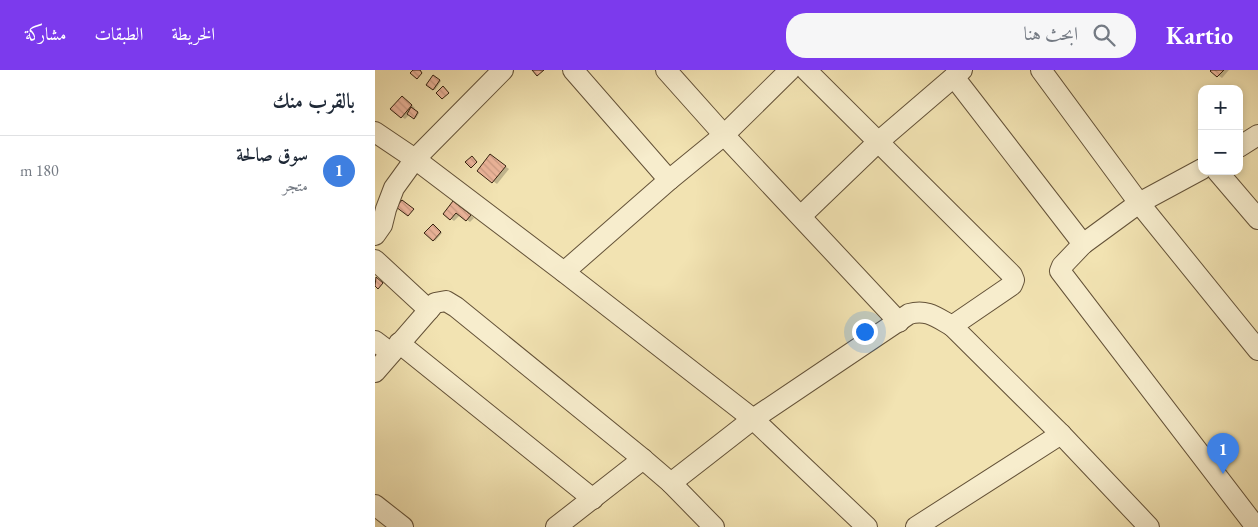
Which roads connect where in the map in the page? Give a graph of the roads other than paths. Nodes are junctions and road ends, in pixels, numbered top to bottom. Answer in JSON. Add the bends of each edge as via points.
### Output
{"nodes":[{"id":1,"x":503,"y":70,"type":"edge"},
{"id":2,"x":573,"y":70,"type":"edge"},
{"id":3,"x":666,"y":70,"type":"edge"},
{"id":4,"x":790,"y":70,"type":"edge"},
{"id":5,"x":806,"y":70,"type":"edge"},
{"id":6,"x":1041,"y":70,"type":"edge"},
{"id":7,"x":958,"y":74,"type":"edge"},
{"id":8,"x":375,"y":132,"type":"edge"},
{"id":9,"x":724,"y":135,"type":"junction"},
{"id":10,"x":1258,"y":135,"type":"edge"},
{"id":11,"x":879,"y":142,"type":"junction"},
{"id":12,"x":1243,"y":144,"type":"edge"},
{"id":13,"x":415,"y":160,"type":"junction"},
{"id":14,"x":1198,"y":171,"type":"edge"},
{"id":15,"x":1220,"y":175,"type":"edge"},
{"id":16,"x":669,"y":180,"type":"junction"},
{"id":17,"x":1139,"y":203,"type":"junction"},
{"id":18,"x":801,"y":216,"type":"junction"},
{"id":19,"x":1258,"y":219,"type":"edge"},
{"id":20,"x":375,"y":235,"type":"edge"},
{"id":21,"x":1083,"y":244,"type":"junction"},
{"id":22,"x":375,"y":260,"type":"edge"},
{"id":23,"x":564,"y":272,"type":"junction"},
{"id":24,"x":429,"y":310,"type":"junction"},
{"id":25,"x":899,"y":322,"type":"junction"},
{"id":26,"x":952,"y":326,"type":"junction"},
{"id":27,"x":375,"y":340,"type":"edge"},
{"id":28,"x":395,"y":348,"type":"junction"},
{"id":29,"x":1258,"y":350,"type":"edge"},
{"id":30,"x":375,"y":372,"type":"edge"},
{"id":31,"x":753,"y":419,"type":"junction"},
{"id":32,"x":1061,"y":434,"type":"junction"},
{"id":33,"x":643,"y":459,"type":"junction"},
{"id":34,"x":671,"y":483,"type":"junction"},
{"id":35,"x":593,"y":499,"type":"junction"},
{"id":36,"x":375,"y":505,"type":"edge"},
{"id":37,"x":403,"y":527,"type":"edge"},
{"id":38,"x":556,"y":527,"type":"edge"},
{"id":39,"x":714,"y":527,"type":"edge"},
{"id":40,"x":867,"y":527,"type":"edge"},
{"id":41,"x":916,"y":527,"type":"edge"},
{"id":42,"x":1149,"y":527,"type":"edge"},
{"id":43,"x":1256,"y":527,"type":"edge"}],
"edges":[{"from":1,"to":13,"type":"street"},
{"from":2,"to":16,"type":"street"},
{"from":3,"to":9,"type":"street"},
{"from":4,"to":9,"type":"street"},
{"from":5,"to":11,"type":"street"},
{"from":6,"to":17,"type":"street"},
{"from":7,"to":11,"type":"street"},
{"from":7,"to":21,"type":"street"},
{"from":8,"to":13,"type":"street"},
{"from":9,"to":16,"type":"street"},
{"from":9,"to":18,"type":"street"},
{"from":10,"to":12,"type":"street"},
{"from":11,"to":18,"type":"street"},
{"from":11,"to":26,"type":"street","via":[[1014,280],[1012,285]]},
{"from":13,"to":20,"type":"street","via":[[394,188],[382,225]]},
{"from":13,"to":23,"type":"street"},
{"from":14,"to":17,"type":"street"},
{"from":15,"to":19,"type":"street"},
{"from":16,"to":23,"type":"street"},
{"from":17,"to":21,"type":"street"},
{"from":17,"to":29,"type":"street"},
{"from":18,"to":25,"type":"street"},
{"from":21,"to":43,"type":"street","via":[[1059,271]]},
{"from":22,"to":24,"type":"street"},
{"from":23,"to":31,"type":"street"},
{"from":24,"to":28,"type":"street"},
{"from":24,"to":33,"type":"street","via":[[435,303],[446,301],[456,306]]},
{"from":25,"to":26,"type":"street","via":[[919,311]]},
{"from":25,"to":31,"type":"street"},
{"from":26,"to":32,"type":"street"},
{"from":27,"to":28,"type":"street"},
{"from":28,"to":30,"type":"street"},
{"from":28,"to":35,"type":"street"},
{"from":31,"to":34,"type":"street"},
{"from":31,"to":40,"type":"street"},
{"from":32,"to":41,"type":"street"},
{"from":32,"to":42,"type":"street"},
{"from":33,"to":34,"type":"street"},
{"from":33,"to":35,"type":"street"},
{"from":34,"to":39,"type":"street"},
{"from":35,"to":38,"type":"street"},
{"from":36,"to":37,"type":"street"}]}
